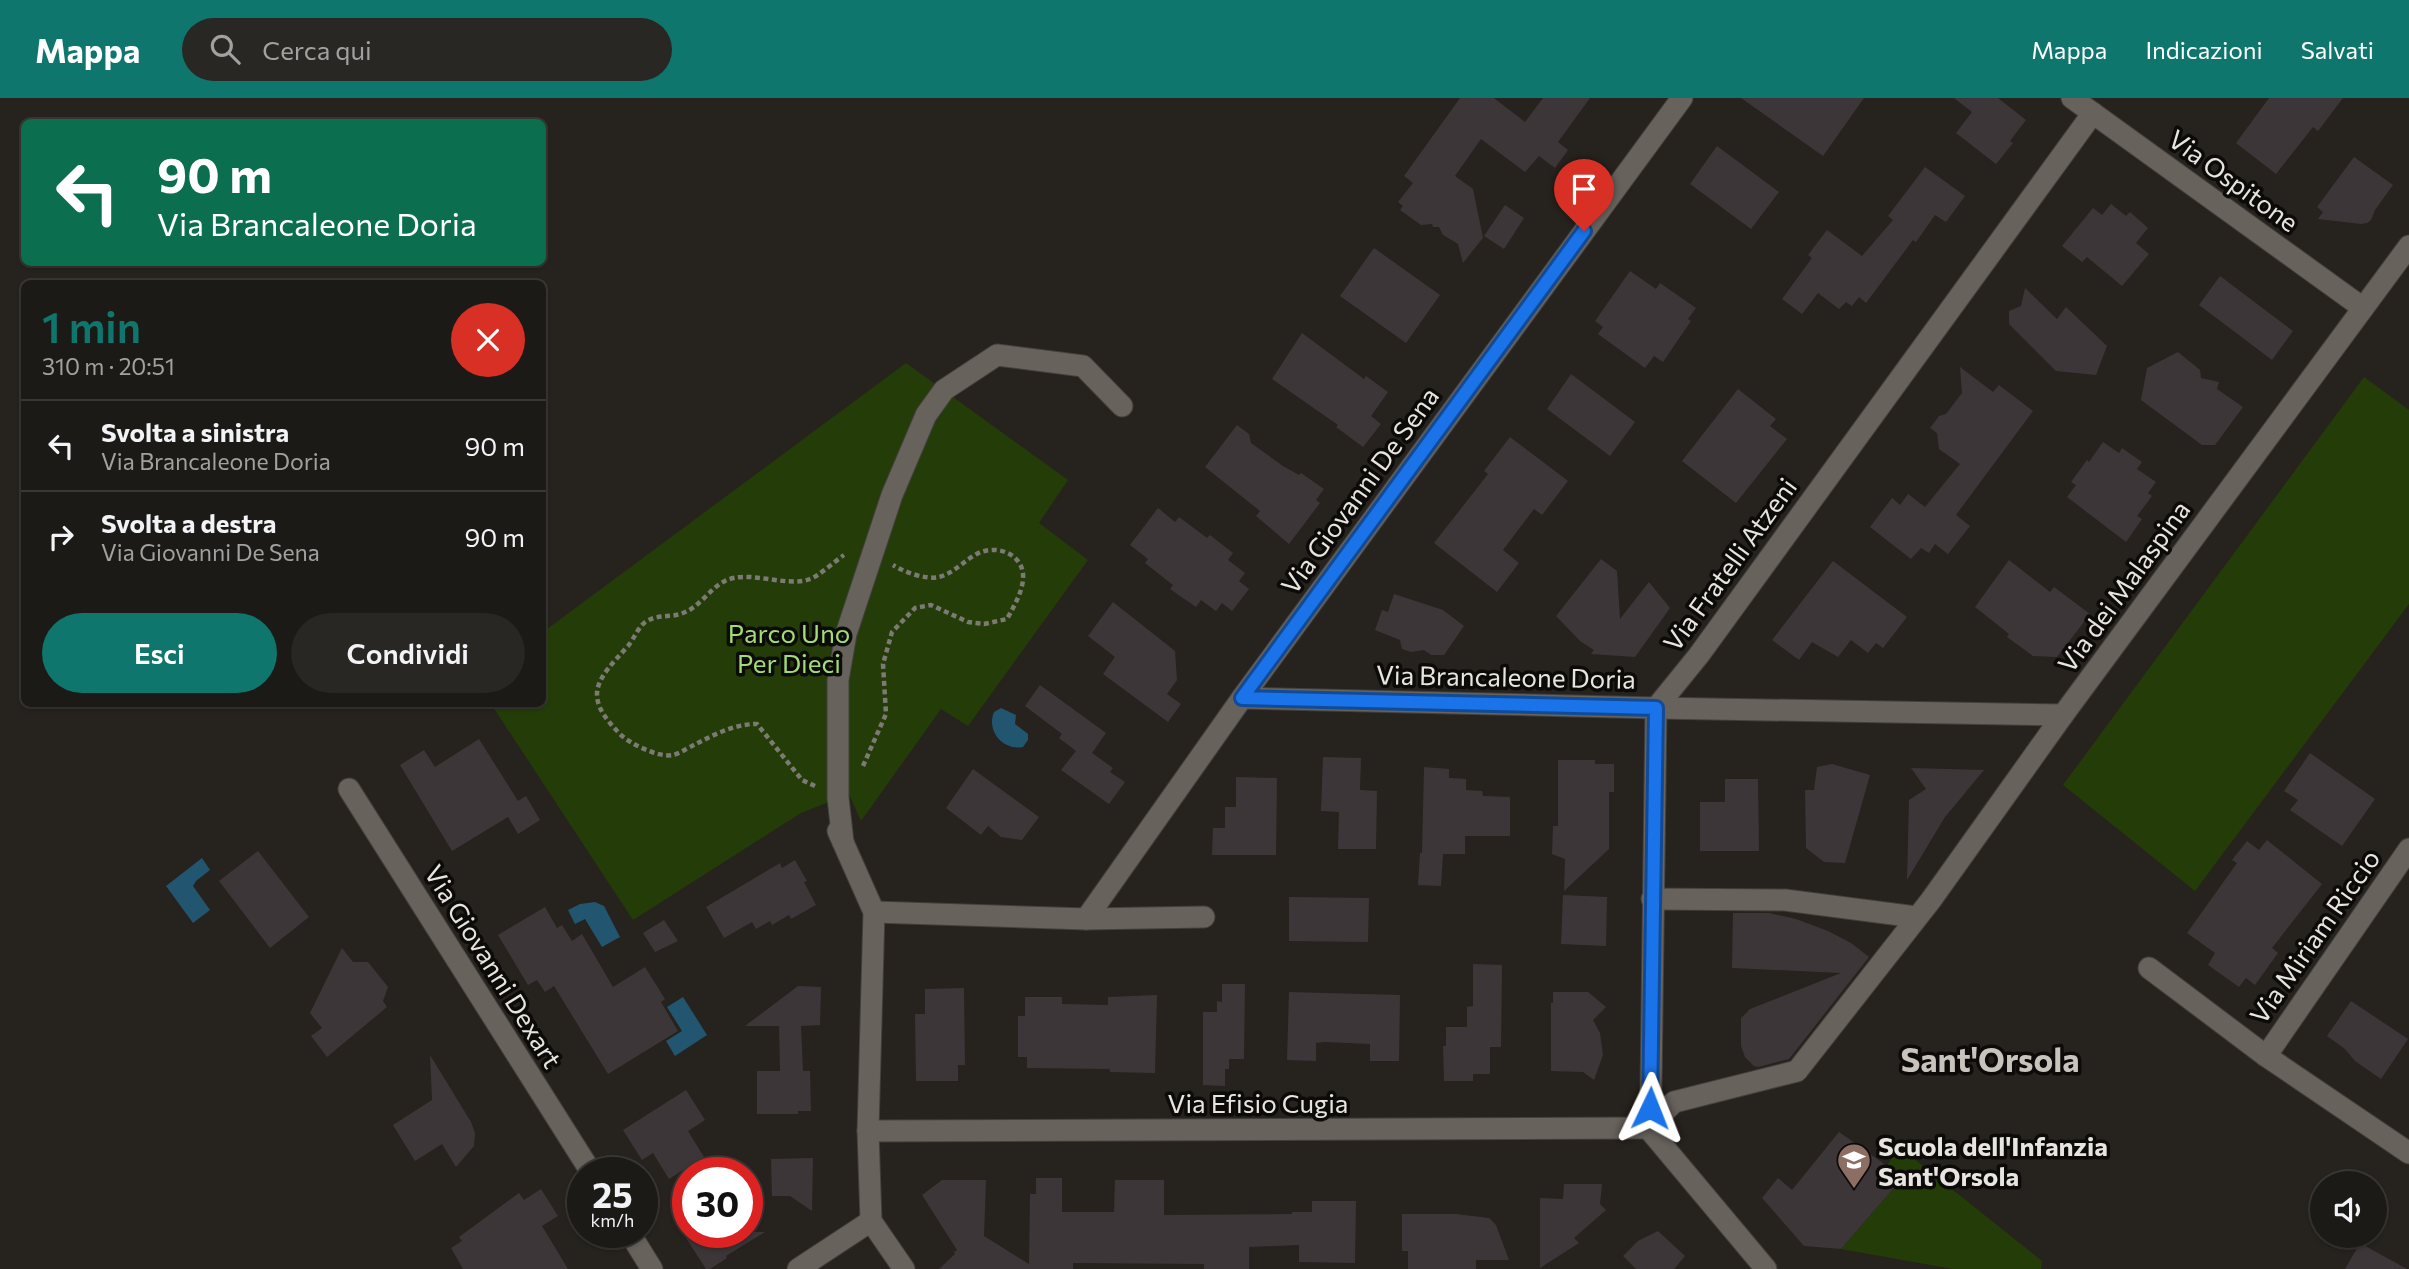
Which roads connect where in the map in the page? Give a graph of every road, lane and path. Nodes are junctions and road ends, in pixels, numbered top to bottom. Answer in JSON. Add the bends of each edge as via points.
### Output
{"nodes":[{"id":1,"x":1682,"y":98,"type":"edge"},
{"id":2,"x":2072,"y":98,"type":"edge"},
{"id":3,"x":2094,"y":113,"type":"junction"},
{"id":4,"x":2409,"y":246,"type":"edge"},
{"id":5,"x":2363,"y":308,"type":"junction"},
{"id":6,"x":1122,"y":406,"type":"dead end"},
{"id":7,"x":1242,"y":698,"type":"junction"},
{"id":8,"x":1656,"y":708,"type":"junction"},
{"id":9,"x":2063,"y":715,"type":"junction"},
{"id":10,"x":349,"y":789,"type":"dead end"},
{"id":11,"x":831,"y":816,"type":"dead end"},
{"id":12,"x":843,"y":842,"type":"junction"},
{"id":13,"x":2409,"y":849,"type":"edge"},
{"id":14,"x":2400,"y":879,"type":"edge"},
{"id":15,"x":1652,"y":899,"type":"junction"},
{"id":16,"x":874,"y":912,"type":"junction"},
{"id":17,"x":1205,"y":916,"type":"dead end"},
{"id":18,"x":1916,"y":917,"type":"junction"},
{"id":19,"x":1086,"y":919,"type":"junction"},
{"id":20,"x":2149,"y":968,"type":"dead end"},
{"id":21,"x":2266,"y":1056,"type":"junction"},
{"id":22,"x":1648,"y":1128,"type":"junction"},
{"id":23,"x":868,"y":1131,"type":"junction"},
{"id":24,"x":2409,"y":1153,"type":"edge"},
{"id":25,"x":582,"y":1157,"type":"edge"},
{"id":26,"x":871,"y":1221,"type":"junction"},
{"id":27,"x":639,"y":1248,"type":"edge"},
{"id":28,"x":652,"y":1269,"type":"edge"},
{"id":29,"x":798,"y":1269,"type":"edge"},
{"id":30,"x":904,"y":1269,"type":"edge"},
{"id":31,"x":1765,"y":1269,"type":"edge"}],
"edges":[{"from":1,"to":7,"type":"street","name":"Via Giovanni De Sena"},
{"from":2,"to":3,"type":"street","name":"Via Ospitone"},
{"from":3,"to":5,"type":"street","name":"Via Ospitone"},
{"from":3,"to":8,"type":"street","name":"Via Fratelli Atzeni"},
{"from":4,"to":5,"type":"street","name":"Via dei Malaspina"},
{"from":5,"to":9,"type":"street","name":"Via dei Malaspina"},
{"from":6,"to":12,"type":"street","via":[[1083,366],[997,355],[944,390],[926,415],[892,495],[846,634],[838,680],[838,798]]},
{"from":7,"to":8,"type":"street","name":"Via Brancaleone Doria"},
{"from":7,"to":19,"type":"street","name":"Via Giovanni De Sena"},
{"from":8,"to":9,"type":"street","name":"Via Brancaleone Doria"},
{"from":8,"to":15,"type":"street"},
{"from":9,"to":18,"type":"street","name":"Via dei Malaspina"},
{"from":10,"to":25,"type":"street","name":"Via Giovanni Dexart"},
{"from":11,"to":12,"type":"street"},
{"from":12,"to":16,"type":"street"},
{"from":13,"to":14,"type":"street","name":"Via Miriam Riccio"},
{"from":14,"to":21,"type":"street","name":"Via Miriam Riccio"},
{"from":15,"to":18,"type":"street","via":[[1785,900]]},
{"from":15,"to":22,"type":"street"},
{"from":16,"to":19,"type":"street"},
{"from":16,"to":23,"type":"street"},
{"from":17,"to":19,"type":"street"},
{"from":18,"to":22,"type":"street","name":"Via dei Malaspina","via":[[1797,1072],[1674,1102]]},
{"from":20,"to":21,"type":"street","name":"Via Miriam Riccio"},
{"from":21,"to":24,"type":"street","name":"Via Miriam Riccio"},
{"from":22,"to":23,"type":"street","name":"Via Efisio Cugia"},
{"from":22,"to":31,"type":"street"},
{"from":23,"to":26,"type":"street"},
{"from":26,"to":29,"type":"street"},
{"from":26,"to":30,"type":"street"},
{"from":27,"to":28,"type":"street"}]}
